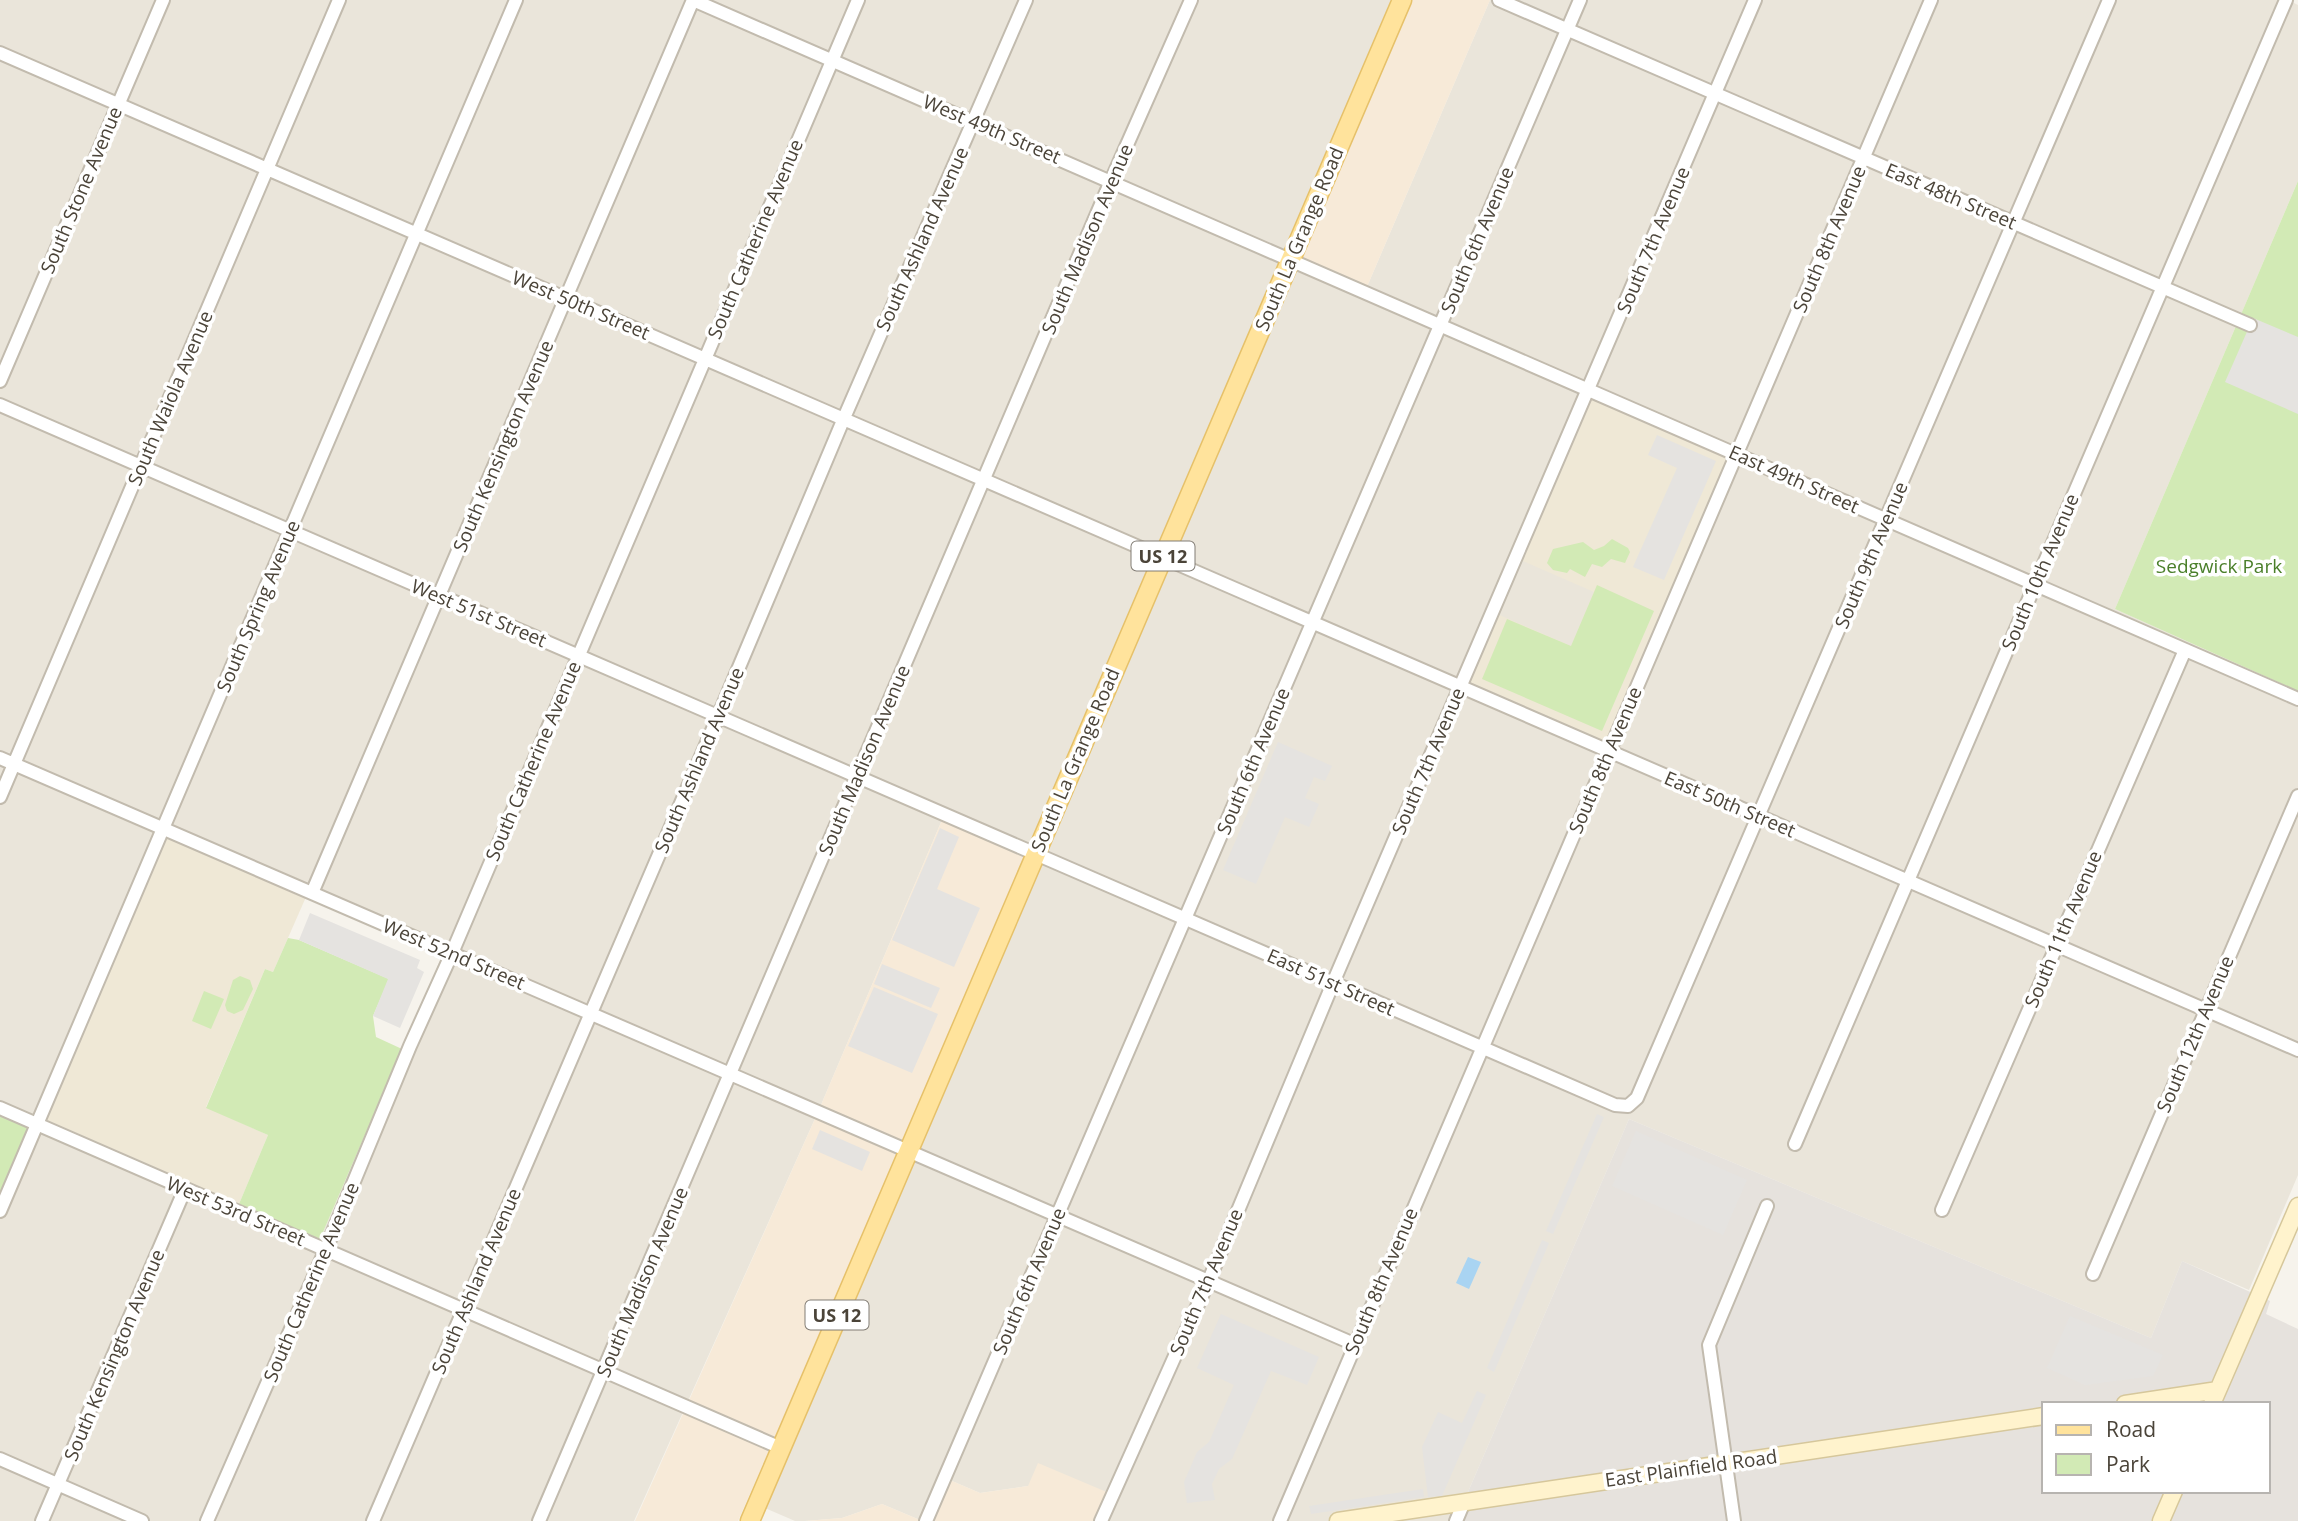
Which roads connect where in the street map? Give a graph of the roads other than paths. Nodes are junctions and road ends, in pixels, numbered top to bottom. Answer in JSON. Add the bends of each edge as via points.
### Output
{"nodes":[{"id":1,"x":163,"y":0,"type":"edge"},
{"id":2,"x":339,"y":0,"type":"edge"},
{"id":3,"x":516,"y":0,"type":"edge"},
{"id":4,"x":693,"y":0,"type":"edge"},
{"id":5,"x":858,"y":0,"type":"edge"},
{"id":6,"x":1026,"y":0,"type":"edge"},
{"id":7,"x":1191,"y":0,"type":"edge"},
{"id":8,"x":1402,"y":0,"type":"edge"},
{"id":9,"x":1499,"y":0,"type":"edge"},
{"id":10,"x":1580,"y":0,"type":"edge"},
{"id":11,"x":1755,"y":0,"type":"edge"},
{"id":12,"x":1931,"y":0,"type":"edge"},
{"id":13,"x":2109,"y":0,"type":"edge"},
{"id":14,"x":2286,"y":0,"type":"edge"},
{"id":15,"x":1567,"y":29,"type":"junction"},
{"id":16,"x":0,"y":53,"type":"edge"},
{"id":17,"x":832,"y":60,"type":"junction"},
{"id":18,"x":1715,"y":94,"type":"junction"},
{"id":19,"x":118,"y":104,"type":"junction"},
{"id":20,"x":974,"y":121,"type":"junction"},
{"id":21,"x":1864,"y":158,"type":"junction"},
{"id":22,"x":267,"y":168,"type":"junction"},
{"id":23,"x":1111,"y":181,"type":"junction"},
{"id":24,"x":2014,"y":222,"type":"junction"},
{"id":25,"x":417,"y":233,"type":"junction"},
{"id":26,"x":1290,"y":258,"type":"junction"},
{"id":27,"x":2162,"y":287,"type":"junction"},
{"id":28,"x":566,"y":298,"type":"junction"},
{"id":29,"x":1441,"y":324,"type":"junction"},
{"id":30,"x":2250,"y":325,"type":"dead end"},
{"id":31,"x":704,"y":358,"type":"junction"},
{"id":32,"x":0,"y":381,"type":"edge"},
{"id":33,"x":1588,"y":389,"type":"junction"},
{"id":34,"x":0,"y":405,"type":"edge"},
{"id":35,"x":844,"y":418,"type":"junction"},
{"id":36,"x":1737,"y":453,"type":"junction"},
{"id":37,"x":141,"y":466,"type":"junction"},
{"id":38,"x":983,"y":480,"type":"junction"},
{"id":39,"x":1886,"y":519,"type":"junction"},
{"id":40,"x":291,"y":531,"type":"junction"},
{"id":41,"x":1162,"y":558,"type":"junction"},
{"id":42,"x":2035,"y":584,"type":"junction"},
{"id":43,"x":439,"y":596,"type":"junction"},
{"id":44,"x":1312,"y":624,"type":"junction"},
{"id":45,"x":2185,"y":650,"type":"junction"},
{"id":46,"x":578,"y":655,"type":"junction"},
{"id":47,"x":1460,"y":687,"type":"junction"},
{"id":48,"x":2298,"y":699,"type":"edge"},
{"id":49,"x":718,"y":717,"type":"junction"},
{"id":50,"x":1608,"y":752,"type":"junction"},
{"id":51,"x":0,"y":758,"type":"edge"},
{"id":52,"x":14,"y":764,"type":"junction"},
{"id":53,"x":857,"y":777,"type":"junction"},
{"id":54,"x":2298,"y":796,"type":"edge"},
{"id":55,"x":0,"y":797,"type":"edge"},
{"id":56,"x":1759,"y":817,"type":"junction"},
{"id":57,"x":162,"y":828,"type":"junction"},
{"id":58,"x":1035,"y":854,"type":"junction"},
{"id":59,"x":1907,"y":881,"type":"junction"},
{"id":60,"x":312,"y":892,"type":"junction"},
{"id":61,"x":1185,"y":919,"type":"junction"},
{"id":62,"x":2055,"y":946,"type":"junction"},
{"id":63,"x":452,"y":953,"type":"junction"},
{"id":64,"x":1333,"y":983,"type":"junction"},
{"id":65,"x":2205,"y":1010,"type":"junction"},
{"id":66,"x":592,"y":1013,"type":"junction"},
{"id":67,"x":1481,"y":1048,"type":"junction"},
{"id":68,"x":2298,"y":1051,"type":"edge"},
{"id":69,"x":731,"y":1074,"type":"junction"},
{"id":70,"x":1628,"y":1106,"type":"joint"},
{"id":71,"x":0,"y":1108,"type":"edge"},
{"id":72,"x":37,"y":1124,"type":"junction"},
{"id":73,"x":1796,"y":1144,"type":"dead end"},
{"id":74,"x":908,"y":1150,"type":"junction"},
{"id":75,"x":185,"y":1189,"type":"junction"},
{"id":76,"x":1767,"y":1206,"type":"dead end"},
{"id":77,"x":2298,"y":1206,"type":"edge"},
{"id":78,"x":1942,"y":1210,"type":"dead end"},
{"id":79,"x":0,"y":1211,"type":"edge"},
{"id":80,"x":1057,"y":1216,"type":"junction"},
{"id":81,"x":326,"y":1249,"type":"junction"},
{"id":82,"x":2093,"y":1273,"type":"dead end"},
{"id":83,"x":1209,"y":1280,"type":"junction"},
{"id":84,"x":464,"y":1309,"type":"junction"},
{"id":85,"x":1354,"y":1344,"type":"junction"},
{"id":86,"x":604,"y":1371,"type":"junction"},
{"id":87,"x":2215,"y":1397,"type":"edge"},
{"id":88,"x":2150,"y":1402,"type":"edge"},
{"id":89,"x":2042,"y":1416,"type":"edge"},
{"id":90,"x":781,"y":1448,"type":"junction"},
{"id":91,"x":0,"y":1459,"type":"edge"},
{"id":92,"x":1726,"y":1463,"type":"junction"},
{"id":93,"x":58,"y":1484,"type":"junction"},
{"id":94,"x":2173,"y":1493,"type":"edge"},
{"id":95,"x":1464,"y":1502,"type":"junction"},
{"id":96,"x":42,"y":1521,"type":"edge"},
{"id":97,"x":142,"y":1521,"type":"edge"},
{"id":98,"x":207,"y":1521,"type":"edge"},
{"id":99,"x":373,"y":1521,"type":"edge"},
{"id":100,"x":539,"y":1521,"type":"edge"},
{"id":101,"x":750,"y":1521,"type":"edge"},
{"id":102,"x":926,"y":1521,"type":"edge"},
{"id":103,"x":1101,"y":1521,"type":"edge"},
{"id":104,"x":1280,"y":1521,"type":"edge"},
{"id":105,"x":1338,"y":1521,"type":"edge"},
{"id":106,"x":1456,"y":1521,"type":"edge"},
{"id":107,"x":1734,"y":1521,"type":"edge"},
{"id":108,"x":2161,"y":1521,"type":"edge"}],
"edges":[{"from":1,"to":19,"type":"street","name":"South Stone Avenue"},
{"from":2,"to":22,"type":"street","name":"South Waiola Avenue"},
{"from":3,"to":25,"type":"street","name":"South Spring Avenue"},
{"from":4,"to":17,"type":"street","name":"West 49th Street"},
{"from":4,"to":28,"type":"street","name":"South Kensington Avenue"},
{"from":5,"to":17,"type":"street","name":"South Catherine Avenue"},
{"from":6,"to":20,"type":"street","name":"South Ashland Avenue"},
{"from":7,"to":23,"type":"street","name":"South Madison Avenue"},
{"from":8,"to":26,"type":"main road","name":"South La Grange Road","number":"US 12"},
{"from":9,"to":15,"type":"street","name":"East 48th Street"},
{"from":10,"to":15,"type":"street","name":"South 6th Avenue"},
{"from":11,"to":18,"type":"street","name":"South 7th Avenue"},
{"from":12,"to":21,"type":"street","name":"South 8th Avenue"},
{"from":13,"to":24,"type":"street","name":"South 9th Avenue"},
{"from":14,"to":27,"type":"street","name":"South 10th Avenue"},
{"from":15,"to":18,"type":"street","name":"East 48th Street"},
{"from":15,"to":29,"type":"street","name":"South 6th Avenue"},
{"from":16,"to":19,"type":"street","name":"West 50th Street"},
{"from":17,"to":20,"type":"street","name":"West 49th Street"},
{"from":17,"to":31,"type":"street","name":"South Catherine Avenue"},
{"from":18,"to":21,"type":"street","name":"East 48th Street"},
{"from":18,"to":33,"type":"street","name":"South 7th Avenue"},
{"from":19,"to":22,"type":"street","name":"West 50th Street"},
{"from":19,"to":32,"type":"street","name":"South Stone Avenue"},
{"from":20,"to":23,"type":"street","name":"West 49th Street"},
{"from":20,"to":35,"type":"street","name":"South Ashland Avenue"},
{"from":21,"to":24,"type":"street","name":"East 48th Street"},
{"from":21,"to":36,"type":"street","name":"South 8th Avenue"},
{"from":22,"to":25,"type":"street","name":"West 50th Street"},
{"from":22,"to":37,"type":"street","name":"South Waiola Avenue"},
{"from":23,"to":26,"type":"street","name":"West 49th Street"},
{"from":23,"to":38,"type":"street","name":"South Madison Avenue"},
{"from":24,"to":27,"type":"street","name":"East 48th Street"},
{"from":24,"to":39,"type":"street","name":"South 9th Avenue"},
{"from":25,"to":28,"type":"street","name":"West 50th Street"},
{"from":25,"to":40,"type":"street","name":"South Spring Avenue"},
{"from":26,"to":29,"type":"street","name":"East 49th Street"},
{"from":26,"to":41,"type":"main road","name":"South La Grange Road","number":"US 12"},
{"from":27,"to":30,"type":"street","name":"East 48th Street"},
{"from":27,"to":42,"type":"street","name":"South 10th Avenue"},
{"from":28,"to":31,"type":"street","name":"West 50th Street"},
{"from":28,"to":43,"type":"street","name":"South Kensington Avenue"},
{"from":29,"to":33,"type":"street","name":"East 49th Street"},
{"from":29,"to":44,"type":"street","name":"South 6th Avenue"},
{"from":31,"to":35,"type":"street","name":"West 50th Street"},
{"from":31,"to":46,"type":"street","name":"South Catherine Avenue"},
{"from":33,"to":36,"type":"street","name":"East 49th Street"},
{"from":33,"to":47,"type":"street","name":"South 7th Avenue"},
{"from":34,"to":37,"type":"street","name":"West 51st Street"},
{"from":35,"to":38,"type":"street","name":"West 50th Street"},
{"from":35,"to":49,"type":"street","name":"South Ashland Avenue"},
{"from":36,"to":39,"type":"street","name":"East 49th Street"},
{"from":36,"to":50,"type":"street","name":"South 8th Avenue"},
{"from":37,"to":40,"type":"street","name":"West 51st Street"},
{"from":37,"to":52,"type":"street","name":"South Waiola Avenue"},
{"from":38,"to":41,"type":"street","name":"West 50th Street"},
{"from":38,"to":53,"type":"street","name":"South Madison Avenue"},
{"from":39,"to":42,"type":"street","name":"East 49th Street"},
{"from":39,"to":56,"type":"street","name":"South 9th Avenue"},
{"from":40,"to":43,"type":"street","name":"West 51st Street"},
{"from":40,"to":57,"type":"street","name":"South Spring Avenue"},
{"from":41,"to":44,"type":"street","name":"East 50th Street"},
{"from":41,"to":58,"type":"main road","name":"South La Grange Road","number":"US 12"},
{"from":42,"to":45,"type":"street","name":"East 49th Street"},
{"from":42,"to":59,"type":"street","name":"South 10th Avenue"},
{"from":43,"to":46,"type":"street","name":"West 51st Street"},
{"from":43,"to":60,"type":"street","name":"South Kensington Avenue"},
{"from":44,"to":47,"type":"street","name":"East 50th Street"},
{"from":44,"to":61,"type":"street","name":"South 6th Avenue"},
{"from":45,"to":48,"type":"street","name":"East 49th Street"},
{"from":45,"to":62,"type":"street","name":"South 11th Avenue"},
{"from":46,"to":49,"type":"street","name":"West 51st Street"},
{"from":46,"to":63,"type":"street","name":"South Catherine Avenue"},
{"from":47,"to":50,"type":"street","name":"East 50th Street"},
{"from":47,"to":64,"type":"street","name":"South 7th Avenue"},
{"from":49,"to":53,"type":"street","name":"West 51st Street"},
{"from":49,"to":66,"type":"street","name":"South Ashland Avenue"},
{"from":50,"to":56,"type":"street","name":"East 50th Street"},
{"from":50,"to":67,"type":"street","name":"South 8th Avenue"},
{"from":51,"to":52,"type":"street","name":"West 52nd Street"},
{"from":52,"to":55,"type":"street","name":"South Waiola Avenue"},
{"from":52,"to":57,"type":"street","name":"West 52nd Street"},
{"from":53,"to":58,"type":"street","name":"West 51st Street"},
{"from":53,"to":69,"type":"street","name":"South Madison Avenue"},
{"from":54,"to":65,"type":"street","name":"South 12th Avenue"},
{"from":56,"to":59,"type":"street","name":"East 50th Street"},
{"from":56,"to":70,"type":"street","name":"South 9th Avenue","via":[[1637,1098]]},
{"from":57,"to":60,"type":"street","name":"West 52nd Street"},
{"from":57,"to":72,"type":"street","name":"South Spring Avenue"},
{"from":58,"to":61,"type":"street","name":"East 51st Street"},
{"from":58,"to":74,"type":"main road","name":"South La Grange Road","number":"US 12"},
{"from":59,"to":62,"type":"street","name":"East 50th Street"},
{"from":59,"to":73,"type":"street","name":"South 10th Avenue"},
{"from":60,"to":63,"type":"street","name":"West 52nd Street"},
{"from":61,"to":64,"type":"street","name":"East 51st Street"},
{"from":61,"to":80,"type":"street","name":"South 6th Avenue"},
{"from":62,"to":65,"type":"street","name":"East 50th Street"},
{"from":62,"to":78,"type":"street","name":"South 11th Avenue"},
{"from":63,"to":66,"type":"street","name":"West 52nd Street"},
{"from":63,"to":81,"type":"street","name":"South Catherine Avenue"},
{"from":64,"to":67,"type":"street","name":"East 51st Street"},
{"from":64,"to":83,"type":"street","name":"South 7th Avenue"},
{"from":65,"to":68,"type":"street","name":"East 50th Street"},
{"from":65,"to":82,"type":"street","name":"South 12th Avenue"},
{"from":66,"to":69,"type":"street","name":"West 52nd Street"},
{"from":66,"to":84,"type":"street","name":"South Ashland Avenue"},
{"from":67,"to":70,"type":"street","name":"East 51st Street","via":[[1615,1105]]},
{"from":67,"to":85,"type":"street","name":"South 8th Avenue"},
{"from":69,"to":74,"type":"street","name":"West 52nd Street"},
{"from":69,"to":86,"type":"street","name":"South Madison Avenue"},
{"from":71,"to":72,"type":"street","name":"West 53rd Street"},
{"from":72,"to":75,"type":"street","name":"West 53rd Street"},
{"from":72,"to":79,"type":"street","name":"South Spring Avenue"},
{"from":74,"to":80,"type":"street","name":"West 52nd Street"},
{"from":74,"to":90,"type":"main road","name":"South La Grange Road","number":"US 12"},
{"from":75,"to":81,"type":"street","name":"West 53rd Street"},
{"from":75,"to":93,"type":"street","name":"South Kensington Avenue"},
{"from":76,"to":92,"type":"street","via":[[1709,1345]]},
{"from":77,"to":87,"type":"main road"},
{"from":80,"to":83,"type":"street","name":"West 52nd Street"},
{"from":80,"to":102,"type":"street","name":"South 6th Avenue"},
{"from":81,"to":84,"type":"street","name":"West 53rd Street"},
{"from":81,"to":98,"type":"street","name":"South Catherine Avenue"},
{"from":83,"to":85,"type":"street","name":"West 52nd Street"},
{"from":83,"to":103,"type":"street","name":"South 7th Avenue"},
{"from":84,"to":86,"type":"street","name":"West 53rd Street"},
{"from":84,"to":99,"type":"street","name":"South Ashland Avenue"},
{"from":85,"to":104,"type":"street","name":"South 8th Avenue"},
{"from":86,"to":90,"type":"street","name":"West 53rd Street"},
{"from":86,"to":100,"type":"street","name":"South Madison Avenue"},
{"from":87,"to":88,"type":"main road"},
{"from":89,"to":92,"type":"main road","name":"East Plainfield Road"},
{"from":90,"to":101,"type":"main road","name":"South La Grange Road","number":"US 12"},
{"from":91,"to":93,"type":"street"},
{"from":92,"to":95,"type":"main road","name":"East Plainfield Road"},
{"from":92,"to":107,"type":"street"},
{"from":93,"to":96,"type":"street","name":"South Kensington Avenue"},
{"from":93,"to":97,"type":"street"},
{"from":94,"to":108,"type":"main road"},
{"from":95,"to":105,"type":"main road","name":"East Plainfield Road"},
{"from":95,"to":106,"type":"street"}]}
